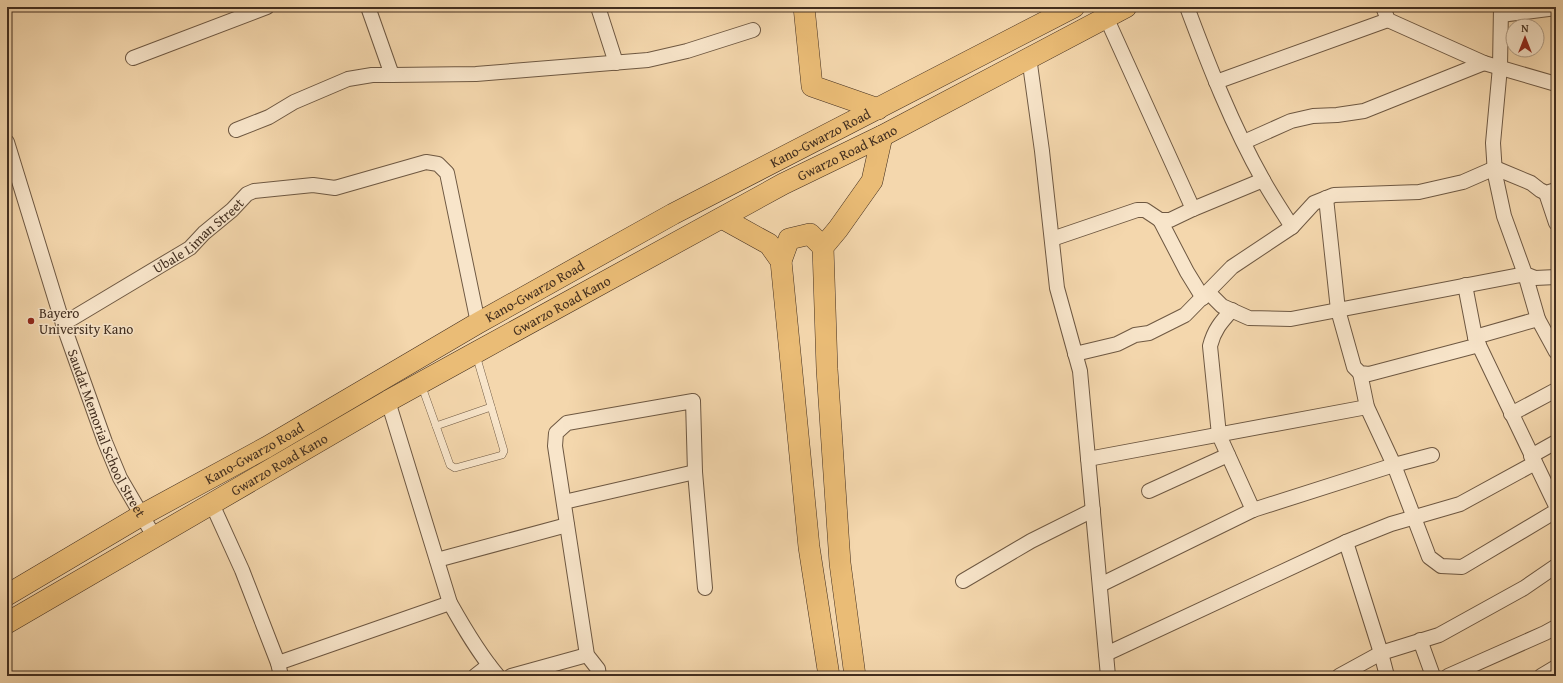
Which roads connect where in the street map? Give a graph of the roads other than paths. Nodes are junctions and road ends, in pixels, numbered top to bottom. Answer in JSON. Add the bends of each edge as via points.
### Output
{"nodes":[{"id":1,"x":267,"y":7,"type":"edge"},
{"id":2,"x":368,"y":7,"type":"edge"},
{"id":3,"x":598,"y":7,"type":"edge"},
{"id":4,"x":804,"y":7,"type":"edge"},
{"id":5,"x":1074,"y":7,"type":"edge"},
{"id":6,"x":1126,"y":7,"type":"edge"},
{"id":7,"x":1187,"y":7,"type":"edge"},
{"id":8,"x":1383,"y":7,"type":"edge"},
{"id":9,"x":1556,"y":8,"type":"edge"},
{"id":10,"x":1501,"y":11,"type":"edge"},
{"id":11,"x":1106,"y":17,"type":"junction"},
{"id":12,"x":1388,"y":20,"type":"junction"},
{"id":13,"x":753,"y":30,"type":"dead end"},
{"id":14,"x":1029,"y":57,"type":"junction"},
{"id":15,"x":133,"y":58,"type":"dead end"},
{"id":16,"x":616,"y":63,"type":"junction"},
{"id":17,"x":1484,"y":63,"type":"junction"},
{"id":18,"x":1500,"y":67,"type":"junction"},
{"id":19,"x":392,"y":75,"type":"junction"},
{"id":20,"x":1216,"y":82,"type":"junction"},
{"id":21,"x":1556,"y":84,"type":"edge"},
{"id":22,"x":878,"y":108,"type":"junction"},
{"id":23,"x":236,"y":130,"type":"dead end"},
{"id":24,"x":882,"y":136,"type":"junction"},
{"id":25,"x":7,"y":142,"type":"edge"},
{"id":26,"x":1244,"y":142,"type":"junction"},
{"id":27,"x":1495,"y":168,"type":"junction"},
{"id":28,"x":1263,"y":180,"type":"junction"},
{"id":29,"x":1551,"y":191,"type":"edge"},
{"id":30,"x":1326,"y":198,"type":"junction"},
{"id":31,"x":1193,"y":209,"type":"junction"},
{"id":32,"x":722,"y":218,"type":"junction"},
{"id":33,"x":1160,"y":220,"type":"junction"},
{"id":34,"x":1556,"y":223,"type":"edge"},
{"id":35,"x":1292,"y":226,"type":"junction"},
{"id":36,"x":1052,"y":239,"type":"junction"},
{"id":37,"x":823,"y":247,"type":"junction"},
{"id":38,"x":780,"y":261,"type":"junction"},
{"id":39,"x":1525,"y":274,"type":"junction"},
{"id":40,"x":1556,"y":277,"type":"edge"},
{"id":41,"x":1465,"y":285,"type":"junction"},
{"id":42,"x":1206,"y":295,"type":"junction"},
{"id":43,"x":1232,"y":310,"type":"junction"},
{"id":44,"x":1338,"y":310,"type":"junction"},
{"id":45,"x":1538,"y":319,"type":"junction"},
{"id":46,"x":478,"y":323,"type":"junction"},
{"id":47,"x":63,"y":324,"type":"junction"},
{"id":48,"x":1477,"y":341,"type":"junction"},
{"id":49,"x":1556,"y":352,"type":"edge"},
{"id":50,"x":475,"y":353,"type":"junction"},
{"id":51,"x":1075,"y":354,"type":"junction"},
{"id":52,"x":1360,"y":373,"type":"junction"},
{"id":53,"x":421,"y":383,"type":"junction"},
{"id":54,"x":1556,"y":390,"type":"edge"},
{"id":55,"x":388,"y":401,"type":"junction"},
{"id":56,"x":491,"y":407,"type":"junction"},
{"id":57,"x":1367,"y":407,"type":"junction"},
{"id":58,"x":1511,"y":414,"type":"junction"},
{"id":59,"x":436,"y":426,"type":"junction"},
{"id":60,"x":1219,"y":435,"type":"junction"},
{"id":61,"x":1556,"y":442,"type":"edge"},
{"id":62,"x":1228,"y":455,"type":"junction"},
{"id":63,"x":1432,"y":456,"type":"dead end"},
{"id":64,"x":1088,"y":459,"type":"junction"},
{"id":65,"x":1533,"y":460,"type":"junction"},
{"id":66,"x":1394,"y":466,"type":"junction"},
{"id":67,"x":696,"y":472,"type":"junction"},
{"id":68,"x":1148,"y":491,"type":"dead end"},
{"id":69,"x":564,"y":502,"type":"junction"},
{"id":70,"x":212,"y":504,"type":"junction"},
{"id":71,"x":1556,"y":506,"type":"edge"},
{"id":72,"x":1093,"y":510,"type":"junction"},
{"id":73,"x":1253,"y":510,"type":"junction"},
{"id":74,"x":1556,"y":511,"type":"edge"},
{"id":75,"x":142,"y":515,"type":"junction"},
{"id":76,"x":1413,"y":518,"type":"junction"},
{"id":77,"x":567,"y":525,"type":"junction"},
{"id":78,"x":155,"y":538,"type":"junction"},
{"id":79,"x":1346,"y":542,"type":"junction"},
{"id":80,"x":437,"y":560,"type":"junction"},
{"id":81,"x":1556,"y":566,"type":"edge"},
{"id":82,"x":963,"y":581,"type":"dead end"},
{"id":83,"x":1100,"y":585,"type":"junction"},
{"id":84,"x":705,"y":588,"type":"dead end"},
{"id":85,"x":7,"y":595,"type":"edge"},
{"id":86,"x":450,"y":603,"type":"junction"},
{"id":87,"x":7,"y":623,"type":"edge"},
{"id":88,"x":1556,"y":627,"type":"edge"},
{"id":89,"x":1420,"y":640,"type":"junction"},
{"id":90,"x":1382,"y":653,"type":"junction"},
{"id":91,"x":1106,"y":654,"type":"junction"},
{"id":92,"x":587,"y":655,"type":"junction"},
{"id":93,"x":1556,"y":667,"type":"edge"},
{"id":94,"x":279,"y":670,"type":"edge"},
{"id":95,"x":493,"y":671,"type":"edge"},
{"id":96,"x":475,"y":676,"type":"edge"},
{"id":97,"x":511,"y":676,"type":"edge"},
{"id":98,"x":599,"y":676,"type":"edge"},
{"id":99,"x":829,"y":676,"type":"edge"},
{"id":100,"x":855,"y":676,"type":"edge"},
{"id":101,"x":1108,"y":676,"type":"edge"},
{"id":102,"x":1339,"y":676,"type":"edge"},
{"id":103,"x":1387,"y":676,"type":"edge"},
{"id":104,"x":1433,"y":676,"type":"edge"},
{"id":105,"x":1448,"y":676,"type":"edge"},
{"id":106,"x":1541,"y":676,"type":"edge"}],
"edges":[{"from":1,"to":15,"type":"street"},
{"from":2,"to":19,"type":"street"},
{"from":3,"to":16,"type":"street"},
{"from":4,"to":22,"type":"main road","via":[[812,86]]},
{"from":5,"to":22,"type":"main road","name":"Kano-Gwarzo Road"},
{"from":6,"to":11,"type":"main road","name":"Gwarzo Road Kano"},
{"from":7,"to":20,"type":"street"},
{"from":8,"to":12,"type":"street"},
{"from":9,"to":10,"type":"street"},
{"from":10,"to":18,"type":"street"},
{"from":11,"to":14,"type":"main road","name":"Gwarzo Road Kano"},
{"from":11,"to":31,"type":"street"},
{"from":12,"to":17,"type":"street"},
{"from":12,"to":20,"type":"street"},
{"from":13,"to":16,"type":"street","via":[[687,51],[648,60]]},
{"from":14,"to":24,"type":"main road","name":"Gwarzo Road Kano"},
{"from":14,"to":36,"type":"street"},
{"from":16,"to":19,"type":"street","via":[[476,74]]},
{"from":17,"to":18,"type":"street"},
{"from":17,"to":26,"type":"street","via":[[1364,111],[1313,116]]},
{"from":18,"to":21,"type":"street"},
{"from":18,"to":27,"type":"street","via":[[1493,143]]},
{"from":19,"to":23,"type":"street","via":[[348,79],[294,102],[269,118]]},
{"from":20,"to":26,"type":"street"},
{"from":22,"to":46,"type":"main road","name":"Kano-Gwarzo Road","via":[[672,214]]},
{"from":24,"to":32,"type":"main road","name":"Gwarzo Road Kano","via":[[783,184]]},
{"from":24,"to":37,"type":"main road","via":[[872,181]]},
{"from":25,"to":47,"type":"street","name":"Saudat Memorial School Street"},
{"from":26,"to":28,"type":"street"},
{"from":27,"to":29,"type":"street","via":[[1532,183],[1540,190]]},
{"from":27,"to":30,"type":"street","via":[[1463,182],[1419,192],[1334,195]]},
{"from":27,"to":39,"type":"street","via":[[1504,216]]},
{"from":28,"to":31,"type":"street"},
{"from":28,"to":35,"type":"street"},
{"from":29,"to":34,"type":"street"},
{"from":30,"to":35,"type":"street","via":[[1314,203]]},
{"from":30,"to":44,"type":"street"},
{"from":31,"to":33,"type":"street","via":[[1170,220]]},
{"from":32,"to":38,"type":"main road","via":[[769,244]]},
{"from":32,"to":50,"type":"main road","name":"Gwarzo Road Kano"},
{"from":33,"to":36,"type":"street","via":[[1145,210],[1137,210]]},
{"from":33,"to":42,"type":"street","via":[[1187,272]]},
{"from":35,"to":42,"type":"street","via":[[1232,267]]},
{"from":36,"to":51,"type":"street","via":[[1057,288]]},
{"from":37,"to":38,"type":"main road","via":[[810,234],[789,239]]},
{"from":37,"to":100,"type":"main road","via":[[827,369],[840,556]]},
{"from":38,"to":99,"type":"main road","via":[[809,547]]},
{"from":39,"to":40,"type":"street","via":[[1535,278]]},
{"from":39,"to":41,"type":"street"},
{"from":39,"to":45,"type":"street"},
{"from":41,"to":44,"type":"street"},
{"from":41,"to":48,"type":"street"},
{"from":42,"to":43,"type":"street"},
{"from":42,"to":51,"type":"street","via":[[1185,315],[1149,333]]},
{"from":43,"to":44,"type":"street","via":[[1249,318],[1290,319]]},
{"from":43,"to":60,"type":"street","via":[[1218,326],[1210,346]]},
{"from":44,"to":52,"type":"street","via":[[1354,367]]},
{"from":45,"to":48,"type":"street"},
{"from":45,"to":49,"type":"street"},
{"from":46,"to":47,"type":"street","name":"Ubale Liman Street","via":[[447,173],[438,164],[426,162],[335,188],[313,185],[254,191],[247,194],[190,248]]},
{"from":46,"to":75,"type":"main road","name":"Kano-Gwarzo Road","via":[[267,446]]},
{"from":47,"to":75,"type":"street","name":"Saudat Memorial School Street","via":[[108,449],[120,478]]},
{"from":48,"to":52,"type":"street","via":[[1369,374]]},
{"from":48,"to":58,"type":"street"},
{"from":50,"to":53,"type":"main road","name":"Gwarzo Road Kano"},
{"from":50,"to":56,"type":"lane"},
{"from":51,"to":64,"type":"street","via":[[1080,371]]},
{"from":52,"to":57,"type":"street"},
{"from":53,"to":55,"type":"main road","name":"Gwarzo Road Kano"},
{"from":53,"to":59,"type":"lane"},
{"from":54,"to":58,"type":"street"},
{"from":55,"to":70,"type":"main road","name":"Gwarzo Road Kano"},
{"from":55,"to":80,"type":"street"},
{"from":56,"to":59,"type":"lane"},
{"from":56,"to":59,"type":"lane","via":[[504,451],[502,455],[452,467]]},
{"from":57,"to":60,"type":"street"},
{"from":57,"to":66,"type":"street"},
{"from":58,"to":65,"type":"street"},
{"from":60,"to":62,"type":"street"},
{"from":60,"to":64,"type":"street"},
{"from":61,"to":65,"type":"street"},
{"from":62,"to":68,"type":"street"},
{"from":62,"to":73,"type":"street"},
{"from":63,"to":66,"type":"street"},
{"from":64,"to":72,"type":"street"},
{"from":65,"to":71,"type":"street"},
{"from":65,"to":76,"type":"street","via":[[1460,504]]},
{"from":66,"to":73,"type":"street"},
{"from":66,"to":76,"type":"street"},
{"from":67,"to":69,"type":"street"},
{"from":67,"to":69,"type":"street","via":[[693,401],[567,423],[556,433],[555,446]]},
{"from":67,"to":84,"type":"street"},
{"from":69,"to":77,"type":"street"},
{"from":70,"to":78,"type":"main road","name":"Gwarzo Road Kano"},
{"from":70,"to":94,"type":"street","via":[[242,570]]},
{"from":72,"to":82,"type":"street","via":[[1031,541]]},
{"from":72,"to":83,"type":"street"},
{"from":73,"to":83,"type":"street"},
{"from":74,"to":76,"type":"street","via":[[1462,567],[1441,566],[1429,557]]},
{"from":75,"to":78,"type":"street","name":"Saudat Memorial School Street"},
{"from":75,"to":85,"type":"main road","name":"Kano-Gwarzo Road"},
{"from":76,"to":79,"type":"street"},
{"from":77,"to":80,"type":"street"},
{"from":77,"to":92,"type":"street"},
{"from":78,"to":87,"type":"main road","name":"Gwarzo Road Kano"},
{"from":79,"to":90,"type":"street"},
{"from":79,"to":91,"type":"street"},
{"from":80,"to":86,"type":"street"},
{"from":81,"to":89,"type":"street","via":[[1524,588],[1439,635]]},
{"from":83,"to":91,"type":"street"},
{"from":86,"to":94,"type":"street"},
{"from":86,"to":95,"type":"street","via":[[462,626]]},
{"from":88,"to":105,"type":"street"},
{"from":89,"to":90,"type":"street"},
{"from":89,"to":104,"type":"street"},
{"from":90,"to":102,"type":"street"},
{"from":90,"to":103,"type":"street"},
{"from":91,"to":101,"type":"street"},
{"from":92,"to":97,"type":"street"},
{"from":92,"to":98,"type":"street","via":[[598,669]]},
{"from":93,"to":106,"type":"street"},
{"from":95,"to":96,"type":"street"}]}
